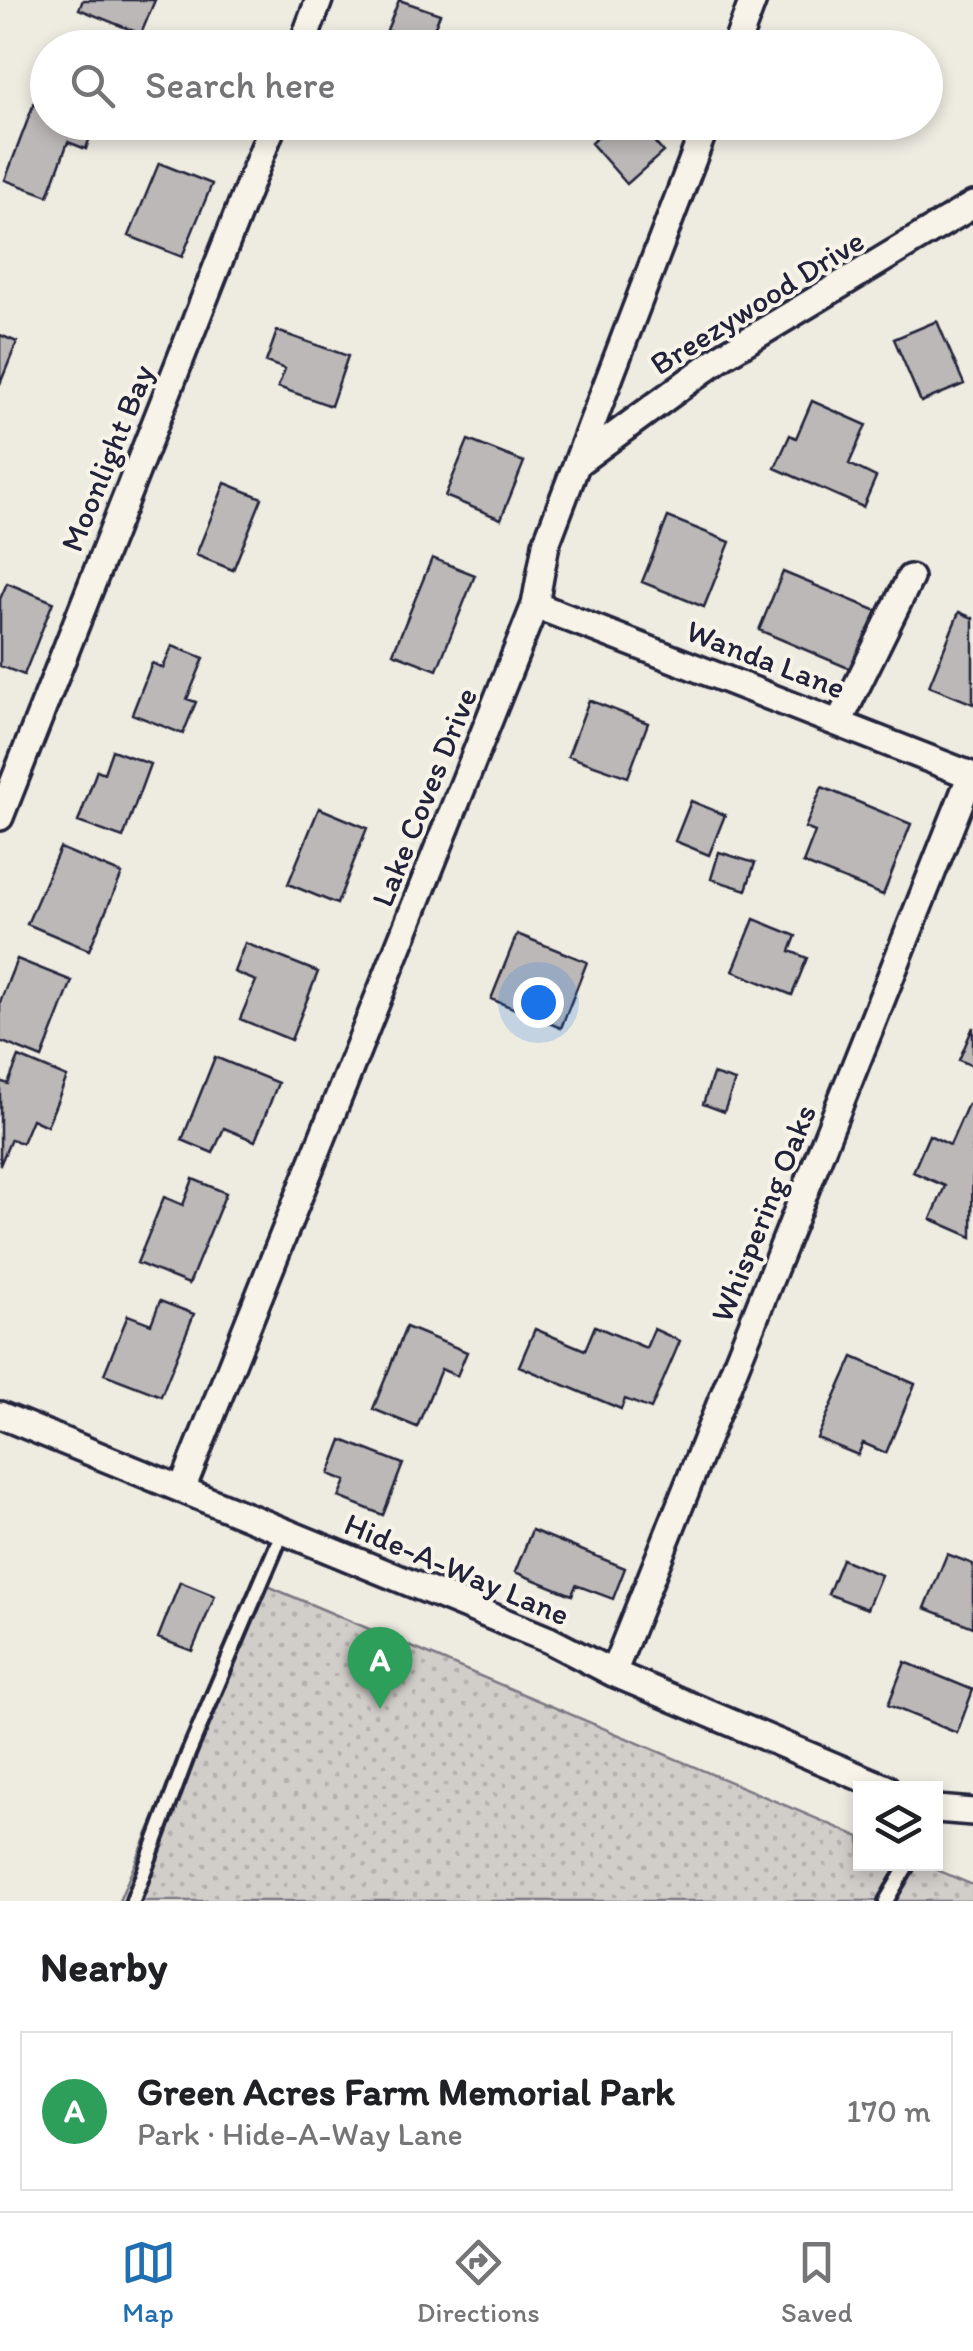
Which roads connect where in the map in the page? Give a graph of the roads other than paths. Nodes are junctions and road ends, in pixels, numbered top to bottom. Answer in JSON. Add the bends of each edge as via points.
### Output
{"nodes":[{"id":1,"x":318,"y":0,"type":"edge"},
{"id":2,"x":753,"y":0,"type":"edge"},
{"id":3,"x":308,"y":30,"type":"edge"},
{"id":4,"x":742,"y":30,"type":"edge"},
{"id":5,"x":267,"y":140,"type":"edge"},
{"id":6,"x":700,"y":140,"type":"edge"},
{"id":7,"x":973,"y":205,"type":"edge"},
{"id":8,"x":580,"y":461,"type":"junction"},
{"id":9,"x":910,"y":578,"type":"dead end"},
{"id":10,"x":535,"y":604,"type":"junction"},
{"id":11,"x":839,"y":722,"type":"junction"},
{"id":12,"x":972,"y":776,"type":"edge"},
{"id":13,"x":0,"y":817,"type":"edge"},
{"id":14,"x":0,"y":1415,"type":"edge"},
{"id":15,"x":182,"y":1489,"type":"junction"},
{"id":16,"x":283,"y":1531,"type":"junction"},
{"id":17,"x":613,"y":1673,"type":"junction"},
{"id":18,"x":869,"y":1781,"type":"edge"},
{"id":19,"x":943,"y":1810,"type":"edge"},
{"id":20,"x":973,"y":1812,"type":"edge"},
{"id":21,"x":904,"y":1871,"type":"edge"},
{"id":22,"x":133,"y":1901,"type":"edge"},
{"id":23,"x":886,"y":1901,"type":"edge"}],
"edges":[{"from":1,"to":3,"type":"street"},
{"from":2,"to":4,"type":"street"},
{"from":5,"to":13,"type":"street","name":"Moonlight Bay"},
{"from":6,"to":8,"type":"street","name":"Lake Coves Drive"},
{"from":7,"to":8,"type":"street","name":"Breezywood Drive","via":[[724,355]]},
{"from":8,"to":10,"type":"street","name":"Lake Coves Drive","via":[[546,544]]},
{"from":9,"to":11,"type":"street"},
{"from":10,"to":11,"type":"street","name":"Wanda Lane"},
{"from":10,"to":15,"type":"street","name":"Lake Coves Drive"},
{"from":11,"to":12,"type":"street","name":"Wanda Lane"},
{"from":12,"to":17,"type":"street","name":"Whispering Oaks"},
{"from":14,"to":15,"type":"street","name":"Hide-A-Way Lane"},
{"from":15,"to":16,"type":"street","name":"Hide-A-Way Lane"},
{"from":16,"to":17,"type":"street","name":"Hide-A-Way Lane","via":[[549,1640]]},
{"from":16,"to":22,"type":"lane"},
{"from":17,"to":18,"type":"street","name":"Hide-A-Way Lane"},
{"from":19,"to":20,"type":"street"},
{"from":21,"to":23,"type":"lane"}]}
